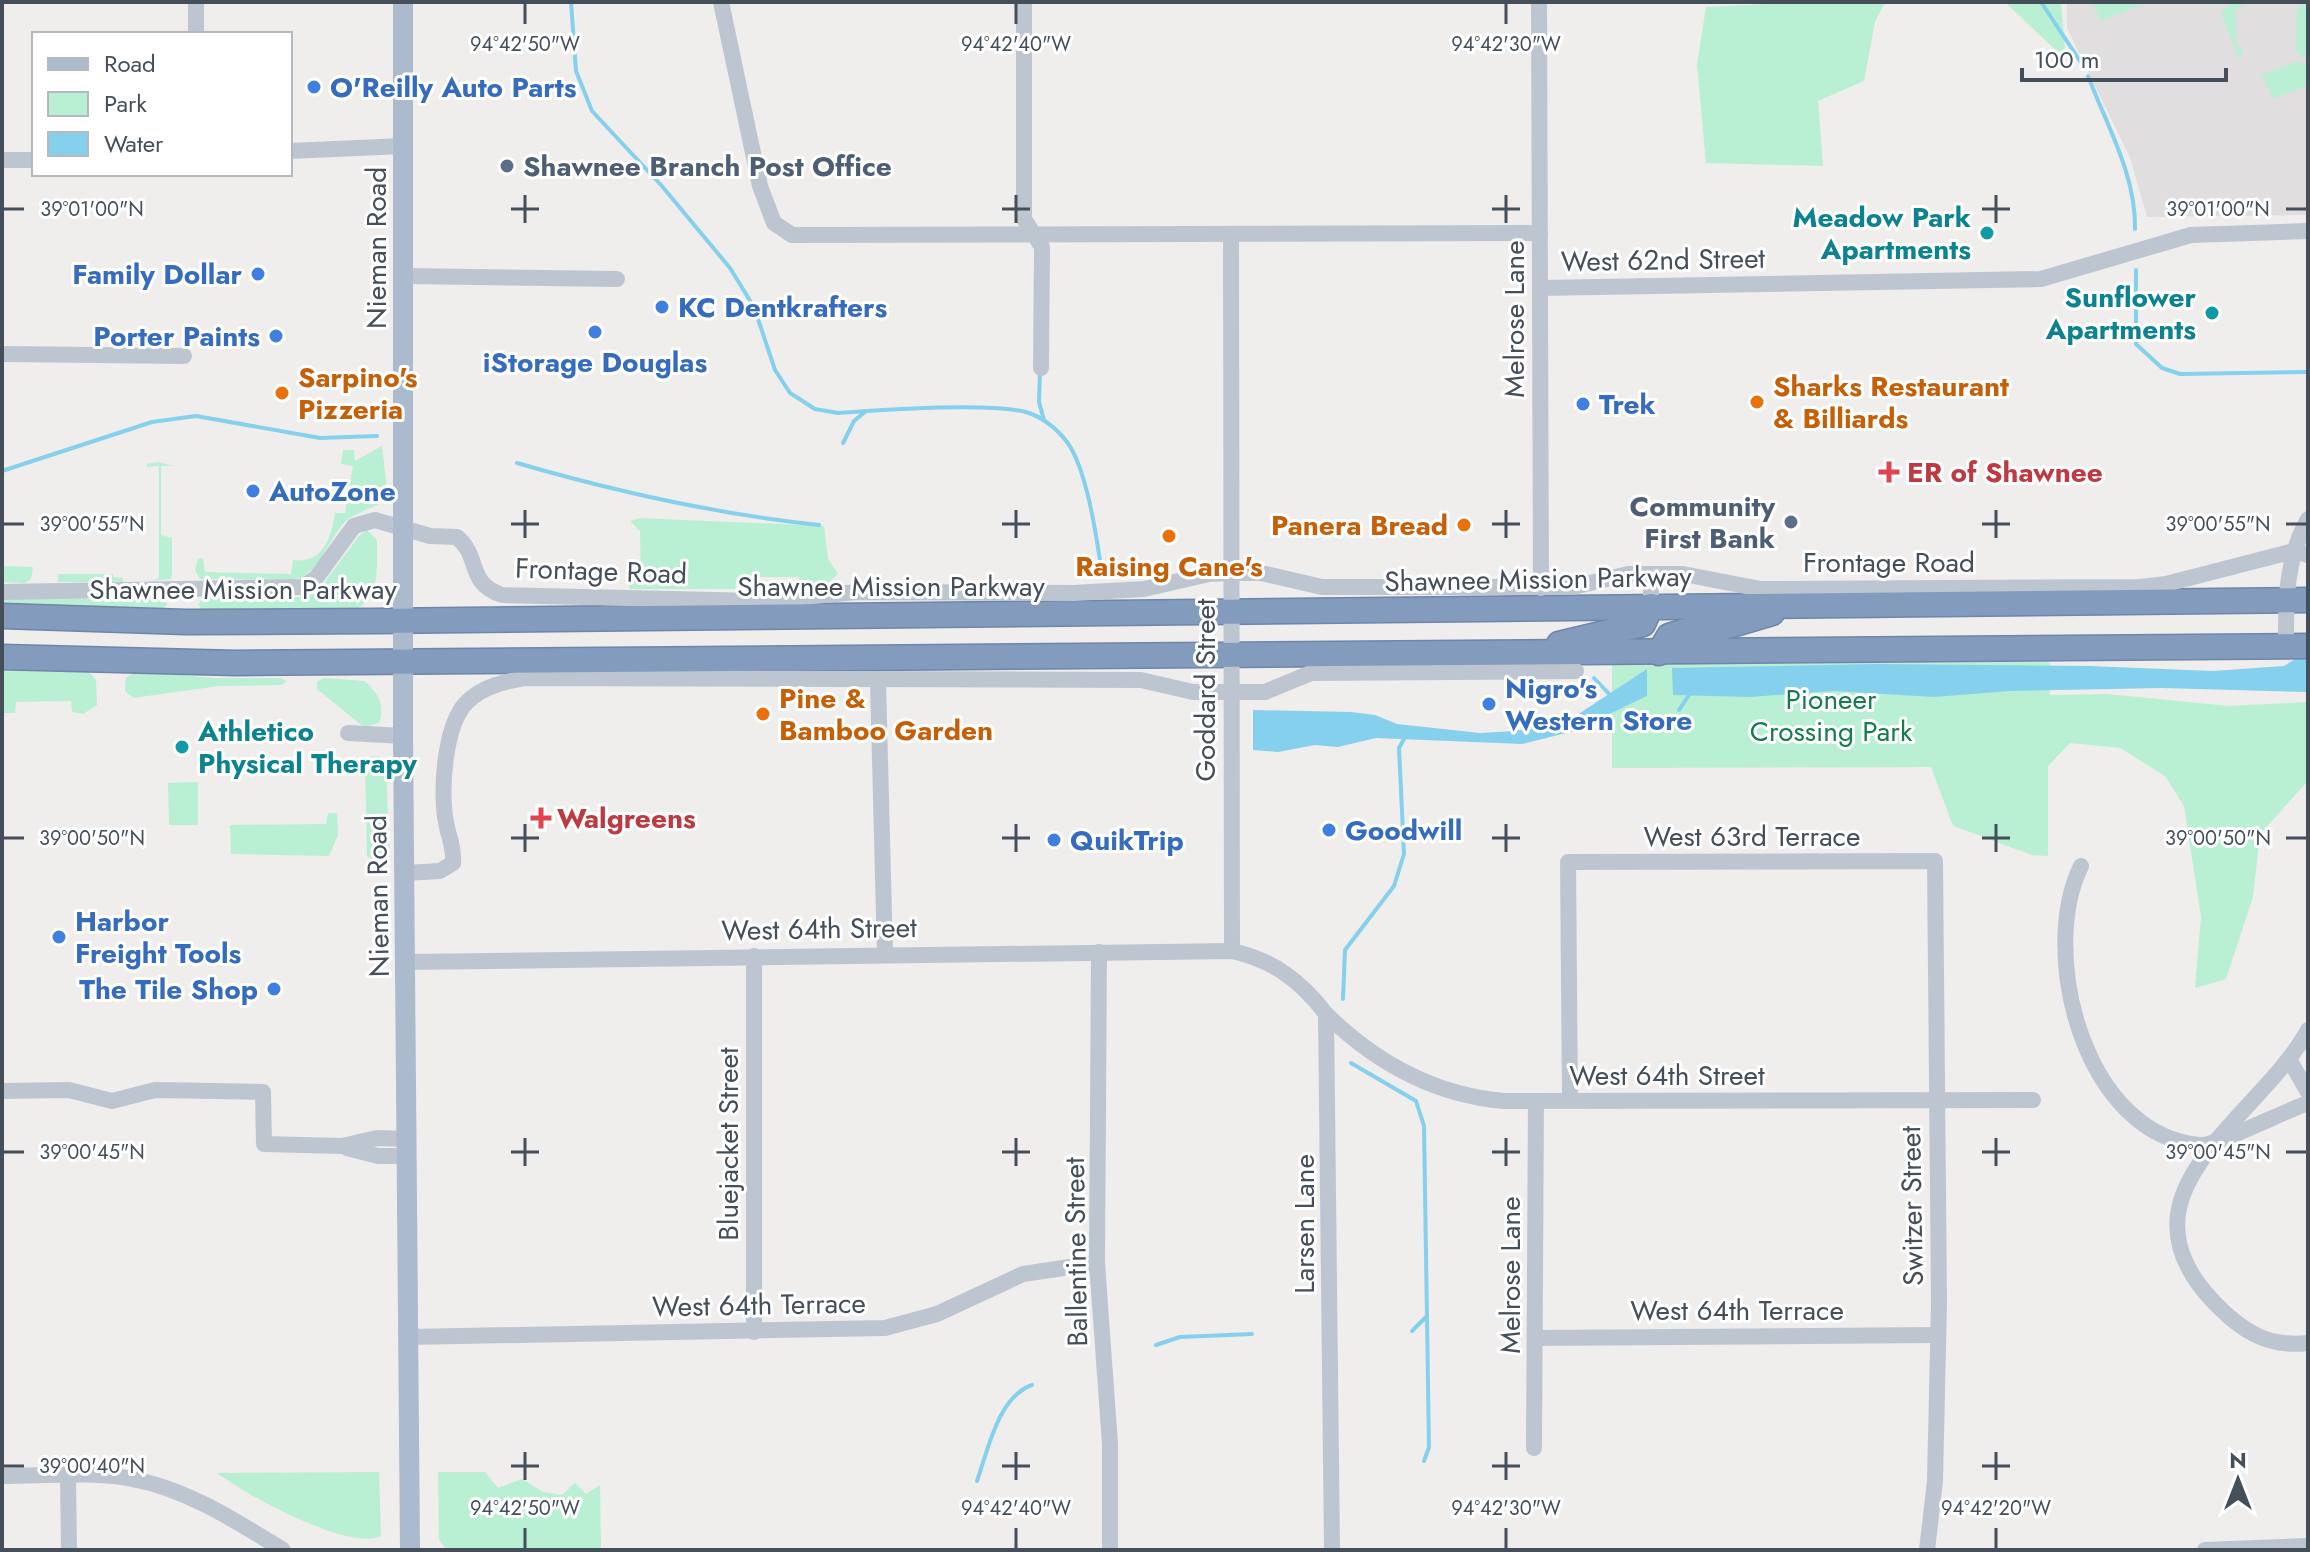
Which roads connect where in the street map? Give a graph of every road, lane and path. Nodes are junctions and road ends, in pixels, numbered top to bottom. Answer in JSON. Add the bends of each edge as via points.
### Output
{"nodes":[{"id":1,"x":196,"y":2,"type":"edge"},
{"id":2,"x":403,"y":2,"type":"edge"},
{"id":3,"x":721,"y":2,"type":"edge"},
{"id":4,"x":1024,"y":2,"type":"edge"},
{"id":5,"x":1539,"y":2,"type":"edge"},
{"id":6,"x":196,"y":32,"type":"edge"},
{"id":7,"x":403,"y":146,"type":"junction"},
{"id":8,"x":292,"y":151,"type":"edge"},
{"id":9,"x":2,"y":160,"type":"edge"},
{"id":10,"x":32,"y":160,"type":"edge"},
{"id":11,"x":2308,"y":231,"type":"edge"},
{"id":12,"x":1540,"y":233,"type":"junction"},
{"id":13,"x":1231,"y":236,"type":"junction"},
{"id":14,"x":1035,"y":237,"type":"junction"},
{"id":15,"x":405,"y":276,"type":"junction"},
{"id":16,"x":617,"y":279,"type":"dead end"},
{"id":17,"x":1541,"y":288,"type":"junction"},
{"id":18,"x":2,"y":354,"type":"edge"},
{"id":19,"x":184,"y":356,"type":"dead end"},
{"id":20,"x":1041,"y":368,"type":"dead end"},
{"id":21,"x":2308,"y":519,"type":"edge"},
{"id":22,"x":404,"y":528,"type":"junction"},
{"id":23,"x":2301,"y":553,"type":"edge"},
{"id":24,"x":1231,"y":573,"type":"junction"},
{"id":25,"x":1651,"y":574,"type":"junction"},
{"id":26,"x":1541,"y":588,"type":"junction"},
{"id":27,"x":186,"y":590,"type":"junction"},
{"id":28,"x":2,"y":592,"type":"edge"},
{"id":29,"x":2297,"y":600,"type":"edge"},
{"id":30,"x":1798,"y":605,"type":"junction"},
{"id":31,"x":1651,"y":606,"type":"junction"},
{"id":32,"x":1231,"y":613,"type":"junction"},
{"id":33,"x":2,"y":616,"type":"edge"},
{"id":34,"x":404,"y":620,"type":"junction"},
{"id":35,"x":186,"y":622,"type":"junction"},
{"id":36,"x":2297,"y":647,"type":"edge"},
{"id":37,"x":1529,"y":652,"type":"junction"},
{"id":38,"x":1616,"y":653,"type":"junction"},
{"id":39,"x":1659,"y":653,"type":"junction"},
{"id":40,"x":1230,"y":654,"type":"junction"},
{"id":41,"x":2,"y":657,"type":"edge"},
{"id":42,"x":404,"y":662,"type":"junction"},
{"id":43,"x":1576,"y":671,"type":"joint"},
{"id":44,"x":878,"y":682,"type":"junction"},
{"id":45,"x":1230,"y":692,"type":"junction"},
{"id":46,"x":348,"y":733,"type":"dead end"},
{"id":47,"x":403,"y":736,"type":"junction"},
{"id":48,"x":1935,"y":861,"type":"joint"},
{"id":49,"x":2081,"y":866,"type":"dead end"},
{"id":50,"x":405,"y":873,"type":"junction"},
{"id":51,"x":1232,"y":951,"type":"junction"},
{"id":52,"x":1099,"y":952,"type":"junction"},
{"id":53,"x":885,"y":954,"type":"junction"},
{"id":54,"x":754,"y":956,"type":"junction"},
{"id":55,"x":407,"y":962,"type":"junction"},
{"id":56,"x":1326,"y":1014,"type":"junction"},
{"id":57,"x":2308,"y":1030,"type":"edge"},
{"id":58,"x":2289,"y":1059,"type":"junction"},
{"id":59,"x":2,"y":1091,"type":"edge"},
{"id":60,"x":2308,"y":1092,"type":"edge"},
{"id":61,"x":1936,"y":1100,"type":"junction"},
{"id":62,"x":2033,"y":1100,"type":"dead end"},
{"id":63,"x":1536,"y":1101,"type":"junction"},
{"id":64,"x":1570,"y":1101,"type":"junction"},
{"id":65,"x":2308,"y":1103,"type":"edge"},
{"id":66,"x":2217,"y":1142,"type":"junction"},
{"id":67,"x":408,"y":1147,"type":"junction"},
{"id":68,"x":1097,"y":1263,"type":"junction"},
{"id":69,"x":754,"y":1332,"type":"junction"},
{"id":70,"x":1938,"y":1335,"type":"junction"},
{"id":71,"x":409,"y":1337,"type":"junction"},
{"id":72,"x":1536,"y":1338,"type":"junction"},
{"id":73,"x":2308,"y":1343,"type":"edge"},
{"id":74,"x":1534,"y":1448,"type":"dead end"},
{"id":75,"x":2,"y":1476,"type":"edge"},
{"id":76,"x":68,"y":1476,"type":"junction"},
{"id":77,"x":2308,"y":1546,"type":"edge"},
{"id":78,"x":69,"y":1550,"type":"edge"},
{"id":79,"x":283,"y":1550,"type":"edge"},
{"id":80,"x":410,"y":1550,"type":"edge"},
{"id":81,"x":1110,"y":1550,"type":"edge"},
{"id":82,"x":1332,"y":1550,"type":"edge"},
{"id":83,"x":1927,"y":1550,"type":"edge"},
{"id":84,"x":2205,"y":1550,"type":"edge"}],
"edges":[{"from":1,"to":6,"type":"street"},
{"from":2,"to":7,"type":"main road","name":"Nieman Road"},
{"from":3,"to":14,"type":"street","name":"West 62nd Street","via":[[760,186],[769,214],[782,230],[809,237]]},
{"from":4,"to":14,"type":"street","via":[[1024,219]]},
{"from":5,"to":12,"type":"street","name":"Melrose Lane"},
{"from":7,"to":8,"type":"street"},
{"from":7,"to":15,"type":"main road","name":"Nieman Road"},
{"from":9,"to":10,"type":"street"},
{"from":11,"to":17,"type":"street","name":"West 62nd Street","via":[[2191,235],[2041,279]]},
{"from":12,"to":13,"type":"street","name":"West 62nd Street"},
{"from":12,"to":17,"type":"street","name":"Melrose Lane"},
{"from":13,"to":14,"type":"street","name":"West 62nd Street"},
{"from":13,"to":24,"type":"street","name":"Goddard Street"},
{"from":14,"to":20,"type":"street","via":[[1042,247]]},
{"from":15,"to":16,"type":"street"},
{"from":15,"to":22,"type":"main road","name":"Nieman Road"},
{"from":17,"to":26,"type":"street","name":"Melrose Lane"},
{"from":18,"to":19,"type":"street"},
{"from":21,"to":23,"type":"street"},
{"from":22,"to":24,"type":"street","name":"Frontage Road","via":[[457,537],[470,551],[481,583],[502,595],[758,601],[858,592],[1074,593],[1144,589]]},
{"from":22,"to":27,"type":"street","name":"Frontage Road","via":[[375,520],[354,526],[316,578],[302,587]]},
{"from":22,"to":34,"type":"main road","name":"Nieman Road"},
{"from":23,"to":25,"type":"street","name":"Frontage Road","via":[[2140,587],[1761,589],[1704,576]]},
{"from":23,"to":29,"type":"street"},
{"from":24,"to":26,"type":"street","name":"Frontage Road","via":[[1261,573],[1322,587]]},
{"from":24,"to":32,"type":"street","name":"Goddard Street"},
{"from":25,"to":26,"type":"street","name":"Frontage Road"},
{"from":25,"to":31,"type":"street"},
{"from":27,"to":28,"type":"street","name":"Frontage Road"},
{"from":27,"to":35,"type":"street"},
{"from":29,"to":30,"type":"highway","name":"Shawnee Mission Parkway"},
{"from":29,"to":36,"type":"street"},
{"from":30,"to":31,"type":"highway","name":"Shawnee Mission Parkway"},
{"from":30,"to":39,"type":"highway","via":[[1718,629],[1669,636]]},
{"from":31,"to":32,"type":"highway","name":"Shawnee Mission Parkway"},
{"from":31,"to":37,"type":"highway","via":[[1643,624]]},
{"from":32,"to":34,"type":"highway","name":"Shawnee Mission Parkway"},
{"from":32,"to":40,"type":"street","name":"Goddard Street"},
{"from":33,"to":35,"type":"highway","name":"Shawnee Mission Parkway"},
{"from":34,"to":35,"type":"highway","name":"Shawnee Mission Parkway"},
{"from":34,"to":42,"type":"main road","name":"Nieman Road"},
{"from":36,"to":39,"type":"highway"},
{"from":37,"to":38,"type":"highway"},
{"from":37,"to":40,"type":"highway"},
{"from":38,"to":39,"type":"highway"},
{"from":38,"to":43,"type":"highway"},
{"from":40,"to":42,"type":"highway"},
{"from":40,"to":45,"type":"street","name":"Goddard Street"},
{"from":41,"to":42,"type":"highway"},
{"from":42,"to":47,"type":"main road","name":"Nieman Road"},
{"from":43,"to":45,"type":"street","via":[[1311,673],[1265,692]]},
{"from":44,"to":45,"type":"street","via":[[1141,680],[1193,692]]},
{"from":44,"to":50,"type":"street","via":[[785,676],[500,683],[467,702],[450,738],[444,802],[453,863],[440,871]]},
{"from":44,"to":53,"type":"street"},
{"from":45,"to":51,"type":"street","name":"Goddard Street"},
{"from":46,"to":47,"type":"street"},
{"from":47,"to":50,"type":"main road","name":"Nieman Road"},
{"from":48,"to":61,"type":"street","name":"Switzer Street"},
{"from":48,"to":64,"type":"street","name":"West 63rd Terrace","via":[[1568,862]]},
{"from":49,"to":66,"type":"street","via":[[2065,915],[2066,965],[2068,990],[2090,1062],[2145,1124],[2180,1141],[2203,1146]]},
{"from":50,"to":55,"type":"main road","name":"Nieman Road"},
{"from":51,"to":52,"type":"street","name":"West 64th Street"},
{"from":51,"to":56,"type":"street","via":[[1286,973]]},
{"from":52,"to":53,"type":"street","name":"West 64th Street"},
{"from":52,"to":68,"type":"street","name":"Ballentine Street"},
{"from":53,"to":54,"type":"street","name":"West 64th Street"},
{"from":54,"to":55,"type":"street","name":"West 64th Street"},
{"from":54,"to":69,"type":"street","name":"Bluejacket Street"},
{"from":55,"to":67,"type":"main road","name":"Nieman Road"},
{"from":56,"to":63,"type":"street","name":"West 64th Street","via":[[1351,1037],[1434,1088],[1471,1098]]},
{"from":56,"to":82,"type":"street","name":"Larsen Lane"},
{"from":57,"to":58,"type":"street"},
{"from":58,"to":60,"type":"street"},
{"from":58,"to":66,"type":"street"},
{"from":59,"to":67,"type":"street","via":[[69,1090],[112,1101],[155,1090],[263,1092],[264,1144],[342,1146],[377,1138]]},
{"from":61,"to":62,"type":"street","name":"West 64th Street"},
{"from":61,"to":64,"type":"street","name":"West 64th Street"},
{"from":61,"to":70,"type":"street","name":"Switzer Street"},
{"from":63,"to":64,"type":"street","name":"West 64th Street"},
{"from":63,"to":72,"type":"street","name":"Melrose Lane"},
{"from":65,"to":66,"type":"street"},
{"from":66,"to":73,"type":"street","via":[[2197,1166],[2177,1212],[2175,1230],[2190,1274],[2248,1333],[2288,1346]]},
{"from":67,"to":71,"type":"main road","name":"Nieman Road"},
{"from":68,"to":69,"type":"street","name":"West 64th Terrace","via":[[1023,1274],[937,1314],[885,1328]]},
{"from":68,"to":81,"type":"street","name":"Ballentine Street","via":[[1110,1444]]},
{"from":69,"to":71,"type":"street","name":"West 64th Terrace"},
{"from":70,"to":72,"type":"street","name":"West 64th Terrace"},
{"from":70,"to":83,"type":"street","name":"Switzer Street","via":[[1935,1481]]},
{"from":71,"to":80,"type":"main road","name":"Nieman Road"},
{"from":72,"to":74,"type":"street","name":"Melrose Lane"},
{"from":75,"to":76,"type":"street"},
{"from":76,"to":78,"type":"street"},
{"from":76,"to":79,"type":"street","via":[[128,1478],[175,1491]]},
{"from":77,"to":84,"type":"street"}]}
